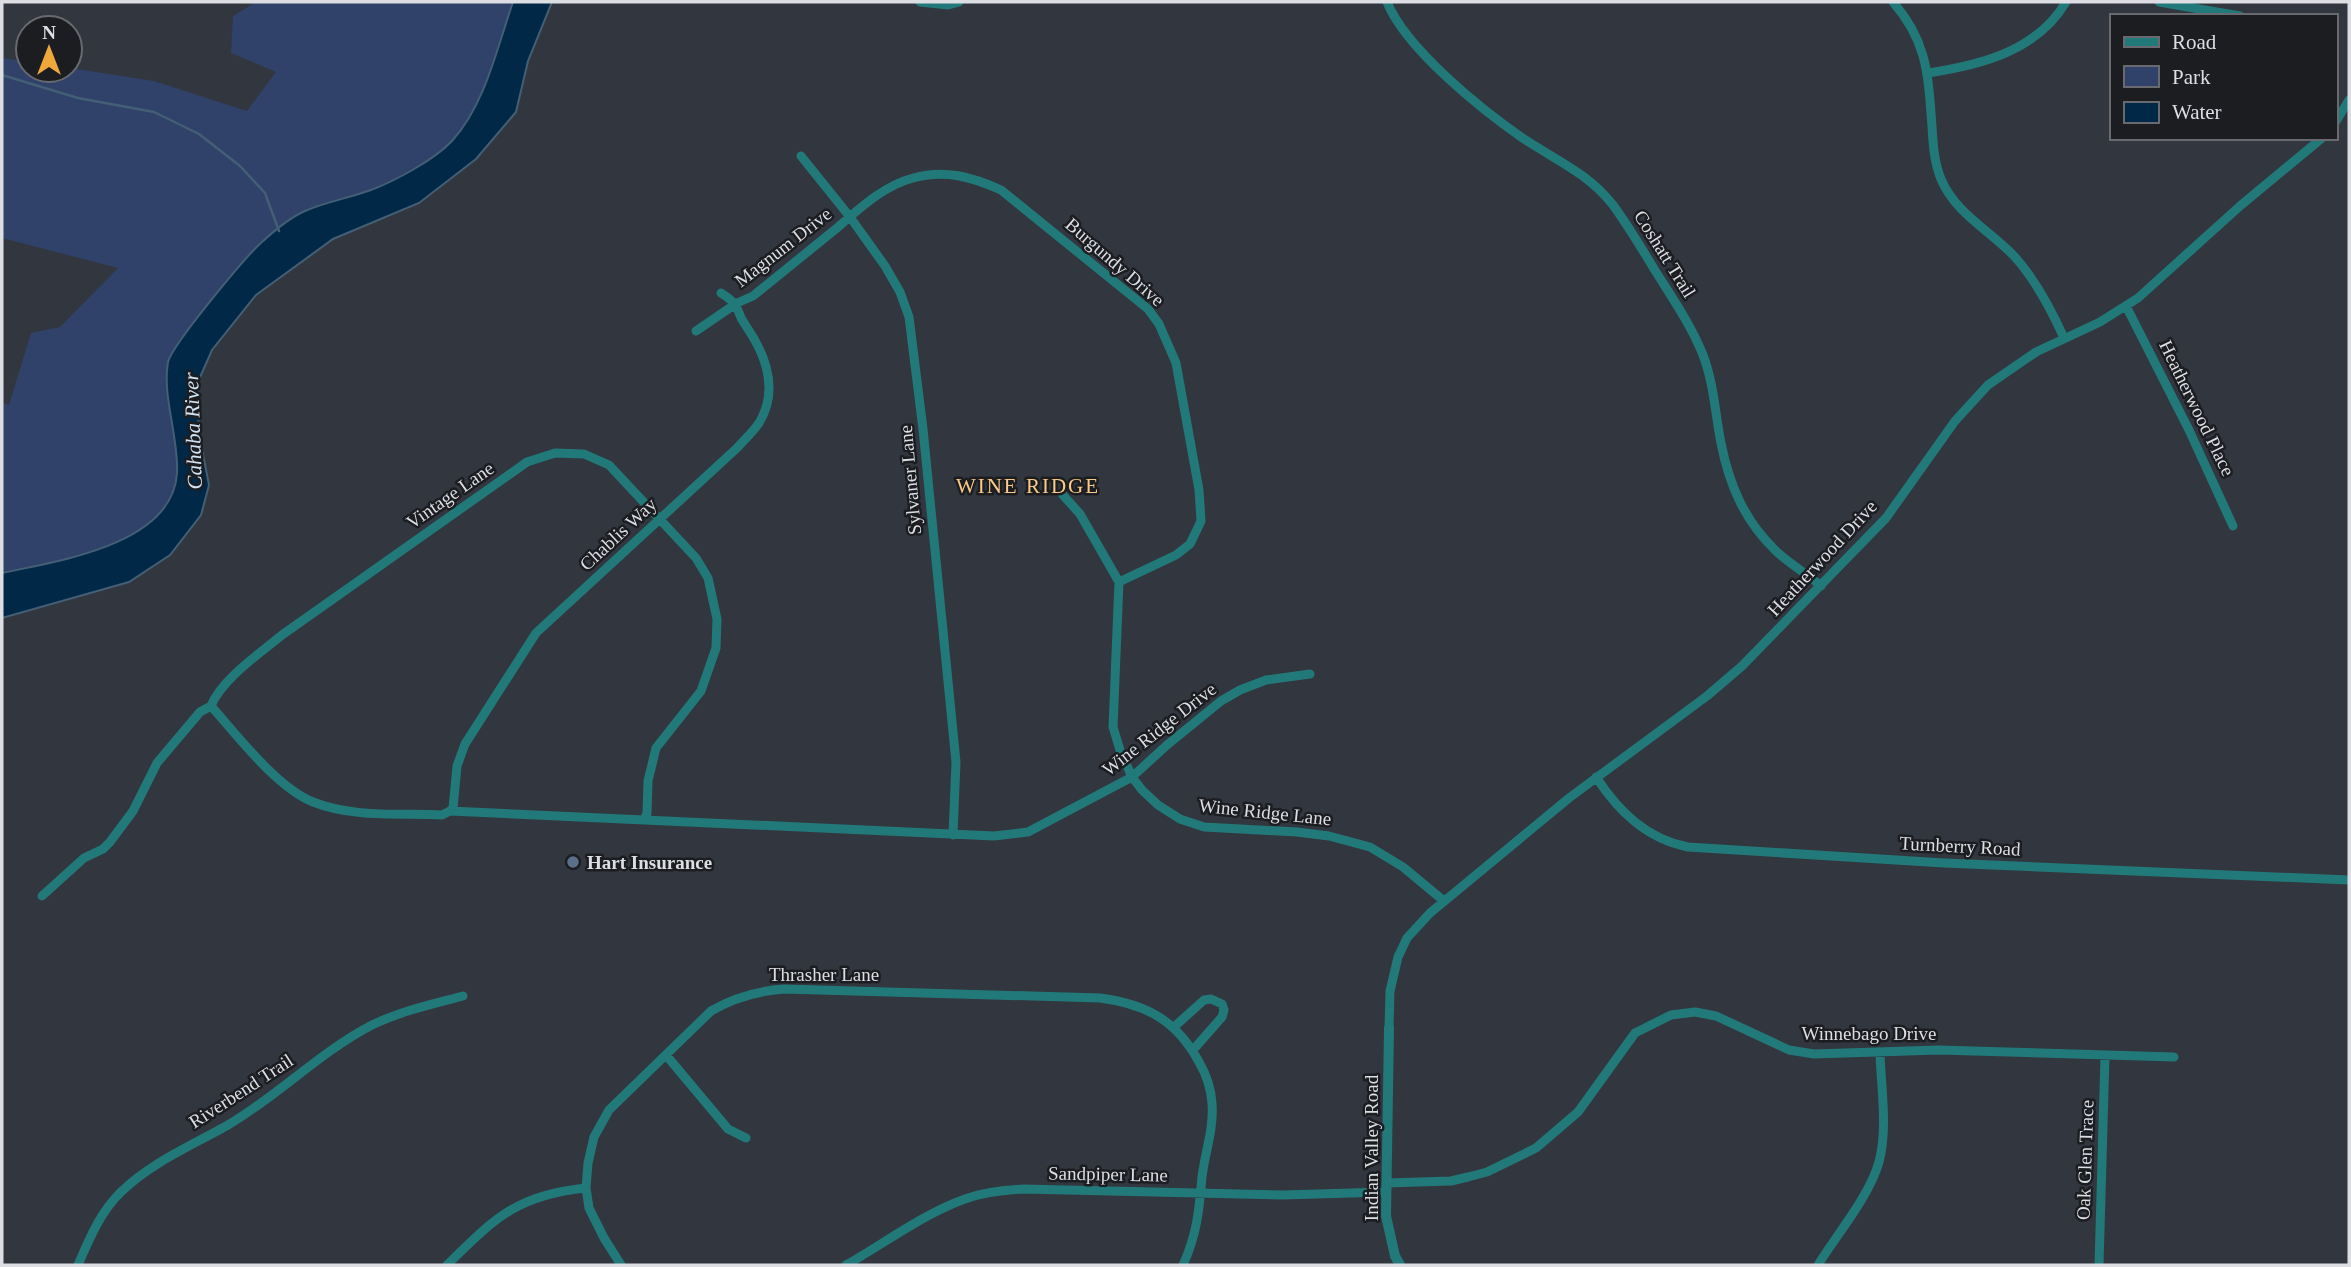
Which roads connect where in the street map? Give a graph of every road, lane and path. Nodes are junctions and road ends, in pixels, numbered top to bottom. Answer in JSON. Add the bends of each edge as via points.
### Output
{"nodes":[{"id":1,"x":920,"y":2,"type":"edge"},
{"id":2,"x":959,"y":2,"type":"edge"},
{"id":3,"x":1387,"y":2,"type":"edge"},
{"id":4,"x":1893,"y":2,"type":"edge"},
{"id":5,"x":2066,"y":2,"type":"edge"},
{"id":6,"x":2159,"y":2,"type":"edge"},
{"id":7,"x":2228,"y":14,"type":"edge"},
{"id":8,"x":1928,"y":73,"type":"junction"},
{"id":9,"x":2349,"y":100,"type":"edge"},
{"id":10,"x":2337,"y":120,"type":"edge"},
{"id":11,"x":2320,"y":140,"type":"edge"},
{"id":12,"x":801,"y":156,"type":"dead end"},
{"id":13,"x":850,"y":217,"type":"junction"},
{"id":14,"x":721,"y":293,"type":"dead end"},
{"id":15,"x":737,"y":303,"type":"junction"},
{"id":16,"x":2126,"y":306,"type":"junction"},
{"id":17,"x":696,"y":331,"type":"dead end"},
{"id":18,"x":2064,"y":338,"type":"junction"},
{"id":19,"x":1062,"y":494,"type":"dead end"},
{"id":20,"x":660,"y":519,"type":"junction"},
{"id":21,"x":2233,"y":526,"type":"dead end"},
{"id":22,"x":1119,"y":582,"type":"junction"},
{"id":23,"x":1821,"y":586,"type":"junction"},
{"id":24,"x":1310,"y":674,"type":"dead end"},
{"id":25,"x":211,"y":706,"type":"junction"},
{"id":26,"x":1132,"y":777,"type":"junction"},
{"id":27,"x":1597,"y":777,"type":"junction"},
{"id":28,"x":450,"y":811,"type":"junction"},
{"id":29,"x":645,"y":818,"type":"junction"},
{"id":30,"x":953,"y":835,"type":"junction"},
{"id":31,"x":2349,"y":880,"type":"edge"},
{"id":32,"x":43,"y":896,"type":"dead end"},
{"id":33,"x":1444,"y":901,"type":"junction"},
{"id":34,"x":463,"y":996,"type":"dead end"},
{"id":35,"x":1174,"y":1027,"type":"junction"},
{"id":36,"x":1389,"y":1028,"type":"joint"},
{"id":37,"x":1193,"y":1050,"type":"junction"},
{"id":38,"x":1880,"y":1053,"type":"junction"},
{"id":39,"x":666,"y":1055,"type":"junction"},
{"id":40,"x":2105,"y":1056,"type":"junction"},
{"id":41,"x":2174,"y":1057,"type":"dead end"},
{"id":42,"x":746,"y":1138,"type":"dead end"},
{"id":43,"x":586,"y":1188,"type":"junction"},
{"id":44,"x":1386,"y":1188,"type":"junction"},
{"id":45,"x":1202,"y":1193,"type":"junction"},
{"id":46,"x":78,"y":1265,"type":"edge"},
{"id":47,"x":447,"y":1265,"type":"edge"},
{"id":48,"x":621,"y":1265,"type":"edge"},
{"id":49,"x":846,"y":1265,"type":"edge"},
{"id":50,"x":1183,"y":1265,"type":"edge"},
{"id":51,"x":1400,"y":1265,"type":"edge"},
{"id":52,"x":1818,"y":1265,"type":"edge"},
{"id":53,"x":2099,"y":1265,"type":"edge"}],
"edges":[{"from":1,"to":2,"type":"street"},
{"from":3,"to":23,"type":"street","name":"Coshatt Trail","via":[[1411,42],[1464,91],[1524,139],[1582,174],[1611,203],[1678,306],[1703,355],[1720,442],[1741,507],[1777,552]]},
{"from":4,"to":8,"type":"street","via":[[1917,35]]},
{"from":5,"to":8,"type":"street","via":[[2052,23],[2027,44],[2004,55]]},
{"from":6,"to":7,"type":"street"},
{"from":8,"to":18,"type":"street","via":[[1934,157],[1945,188],[1961,210],[2025,269]]},
{"from":9,"to":10,"type":"street"},
{"from":11,"to":16,"type":"street","name":"Heatherwood Drive"},
{"from":12,"to":13,"type":"street","name":"Sylvaner Lane"},
{"from":13,"to":15,"type":"street","name":"Magnum Drive","via":[[753,296]]},
{"from":13,"to":22,"type":"street","name":"Burgundy Drive","via":[[879,194],[916,177],[974,178],[1001,190],[1148,309],[1175,363],[1201,521],[1190,544],[1176,555]]},
{"from":13,"to":30,"type":"street","name":"Sylvaner Lane","via":[[885,266],[909,317],[956,762]]},
{"from":14,"to":15,"type":"street"},
{"from":15,"to":17,"type":"street","name":"Magnum Drive"},
{"from":15,"to":20,"type":"street","name":"Chablis Way","via":[[769,371],[764,410],[737,448]]},
{"from":16,"to":18,"type":"street","name":"Heatherwood Drive"},
{"from":16,"to":21,"type":"street","name":"Heatherwood Place"},
{"from":18,"to":23,"type":"street","name":"Heatherwood Drive","via":[[2020,362],[1975,398],[1885,518]]},
{"from":19,"to":22,"type":"street","via":[[1080,514]]},
{"from":20,"to":25,"type":"street","name":"Vintage Lane","via":[[610,465],[584,454],[555,453],[527,462],[282,635],[216,694]]},
{"from":20,"to":28,"type":"street","name":"Chablis Way","via":[[536,633],[465,744]]},
{"from":20,"to":29,"type":"street","name":"Vintage Lane","via":[[708,578],[718,619],[716,648],[701,691],[656,748]]},
{"from":22,"to":26,"type":"street","name":"Wine Ridge Lane","via":[[1114,727]]},
{"from":23,"to":27,"type":"street","name":"Heatherwood Drive","via":[[1707,696]]},
{"from":24,"to":26,"type":"street","name":"Wine Ridge Drive","via":[[1266,680],[1230,695]]},
{"from":25,"to":28,"type":"street","via":[[276,777],[311,802],[348,812],[442,815]]},
{"from":25,"to":32,"type":"street","name":"Vintage Lane","via":[[200,712],[157,763],[133,811],[110,842],[84,858]]},
{"from":26,"to":30,"type":"street","name":"Wine Ridge Drive","via":[[1028,832]]},
{"from":26,"to":33,"type":"street","name":"Wine Ridge Lane","via":[[1158,805],[1205,827],[1308,833],[1370,847],[1419,878]]},
{"from":27,"to":31,"type":"street","name":"Turnberry Road","via":[[1639,826],[1688,847]]},
{"from":27,"to":33,"type":"street","name":"Heatherwood Drive"},
{"from":28,"to":29,"type":"street","name":"Wine Ridge Drive"},
{"from":29,"to":30,"type":"street","name":"Wine Ridge Drive"},
{"from":33,"to":36,"type":"street","name":"Heatherwood Drive","via":[[1403,945],[1393,973]]},
{"from":34,"to":46,"type":"street","name":"Riverbend Trail","via":[[371,1026],[240,1117],[153,1166],[110,1205]]},
{"from":35,"to":37,"type":"street","name":"Thrasher Lane"},
{"from":35,"to":37,"type":"street","via":[[1205,1000],[1222,1004],[1222,1017]]},
{"from":35,"to":39,"type":"street","name":"Thrasher Lane","via":[[1138,1007],[1100,998],[764,990],[711,1011]]},
{"from":36,"to":44,"type":"street","name":"Indian Valley Road"},
{"from":37,"to":45,"type":"street","name":"Thrasher Lane","via":[[1212,1102]]},
{"from":38,"to":40,"type":"street","name":"Winnebago Drive","via":[[1938,1050]]},
{"from":38,"to":44,"type":"street","name":"Winnebago Drive","via":[[1801,1053],[1716,1016],[1695,1012],[1671,1015],[1635,1033],[1578,1112],[1536,1148],[1487,1172]]},
{"from":38,"to":52,"type":"street","via":[[1879,1162]]},
{"from":39,"to":42,"type":"street","via":[[728,1129]]},
{"from":39,"to":43,"type":"street","name":"Thrasher Lane","via":[[601,1122],[590,1152]]},
{"from":40,"to":41,"type":"street","name":"Winnebago Drive"},
{"from":40,"to":53,"type":"street","name":"Oak Glen Trace"},
{"from":43,"to":47,"type":"street","via":[[543,1195],[511,1208]]},
{"from":43,"to":48,"type":"street","name":"Thrasher Lane","via":[[595,1222]]},
{"from":44,"to":45,"type":"street","name":"Sandpiper Lane","via":[[1321,1195]]},
{"from":44,"to":51,"type":"street","name":"Indian Valley Road","via":[[1386,1216]]},
{"from":45,"to":49,"type":"street","name":"Sandpiper Lane","via":[[989,1192],[941,1210]]},
{"from":45,"to":50,"type":"street","name":"Thrasher Lane","via":[[1195,1235]]}]}
